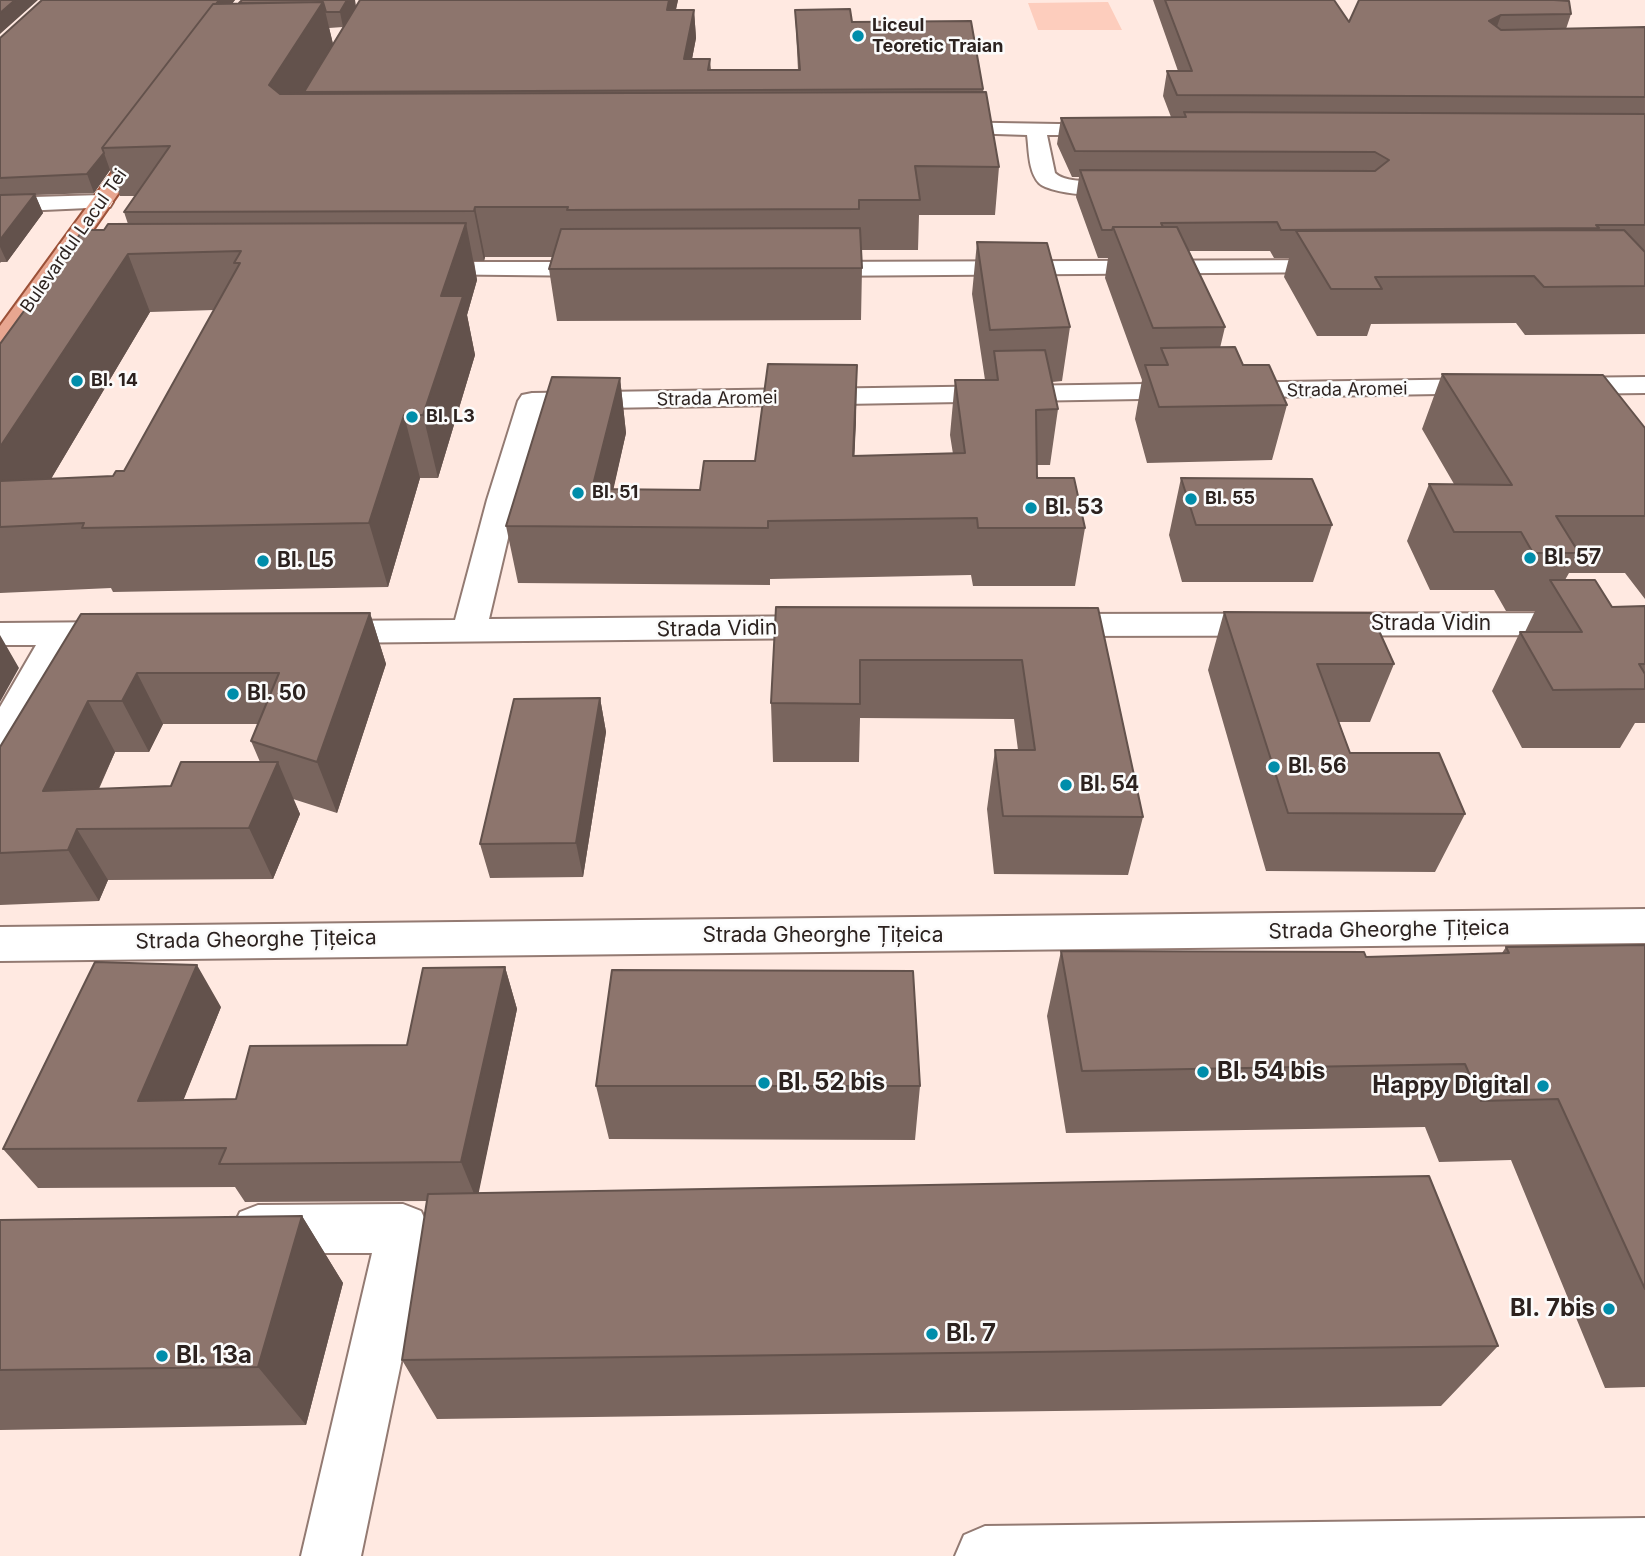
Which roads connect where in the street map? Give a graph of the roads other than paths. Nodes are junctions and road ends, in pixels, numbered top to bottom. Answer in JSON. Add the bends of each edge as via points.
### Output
{"nodes":[{"id":1,"x":156,"y":125,"type":"edge"},
{"id":2,"x":925,"y":128,"type":"edge"},
{"id":3,"x":1037,"y":129,"type":"junction"},
{"id":4,"x":1135,"y":129,"type":"edge"},
{"id":5,"x":1150,"y":187,"type":"edge"},
{"id":6,"x":102,"y":202,"type":"junction"},
{"id":7,"x":0,"y":205,"type":"edge"},
{"id":8,"x":1365,"y":267,"type":"edge"},
{"id":9,"x":400,"y":269,"type":"edge"},
{"id":10,"x":618,"y":269,"type":"edge"},
{"id":11,"x":792,"y":269,"type":"edge"},
{"id":12,"x":77,"y":271,"type":"edge"},
{"id":13,"x":52,"y":272,"type":"junction"},
{"id":14,"x":0,"y":344,"type":"edge"},
{"id":15,"x":1645,"y":385,"type":"edge"},
{"id":16,"x":1645,"y":624,"type":"edge"},
{"id":17,"x":1016,"y":626,"type":"edge"},
{"id":18,"x":852,"y":627,"type":"edge"},
{"id":19,"x":469,"y":631,"type":"junction"},
{"id":20,"x":291,"y":632,"type":"edge"},
{"id":21,"x":155,"y":633,"type":"edge"},
{"id":22,"x":0,"y":634,"type":"edge"},
{"id":23,"x":59,"y":634,"type":"junction"},
{"id":24,"x":0,"y":739,"type":"edge"},
{"id":25,"x":1645,"y":926,"type":"edge"},
{"id":26,"x":0,"y":944,"type":"edge"},
{"id":27,"x":209,"y":1229,"type":"edge"},
{"id":28,"x":1645,"y":1548,"type":"edge"},
{"id":29,"x":331,"y":1556,"type":"edge"},
{"id":30,"x":985,"y":1556,"type":"edge"}],
"edges":[{"from":1,"to":6,"type":"main road","name":"Bulevardul Lacul Tei"},
{"from":2,"to":3,"type":"street"},
{"from":3,"to":4,"type":"street"},
{"from":3,"to":5,"type":"street","via":[[1046,178],[1053,183]]},
{"from":6,"to":7,"type":"street"},
{"from":6,"to":13,"type":"main road","name":"Bulevardul Lacul Tei"},
{"from":8,"to":11,"type":"street"},
{"from":9,"to":10,"type":"street"},
{"from":12,"to":13,"type":"street"},
{"from":13,"to":14,"type":"main road","name":"Bulevardul Lacul Tei"},
{"from":15,"to":19,"type":"street","name":"Strada Aromei","via":[[532,401]]},
{"from":16,"to":17,"type":"street","name":"Strada Vidin"},
{"from":18,"to":19,"type":"street","name":"Strada Vidin"},
{"from":19,"to":20,"type":"street","name":"Strada Vidin"},
{"from":21,"to":23,"type":"street"},
{"from":22,"to":23,"type":"street"},
{"from":23,"to":24,"type":"street"},
{"from":25,"to":26,"type":"street","name":"Strada Gheorghe Țițeica"},
{"from":27,"to":29,"type":"street","via":[[403,1228]]},
{"from":28,"to":30,"type":"street"}]}
